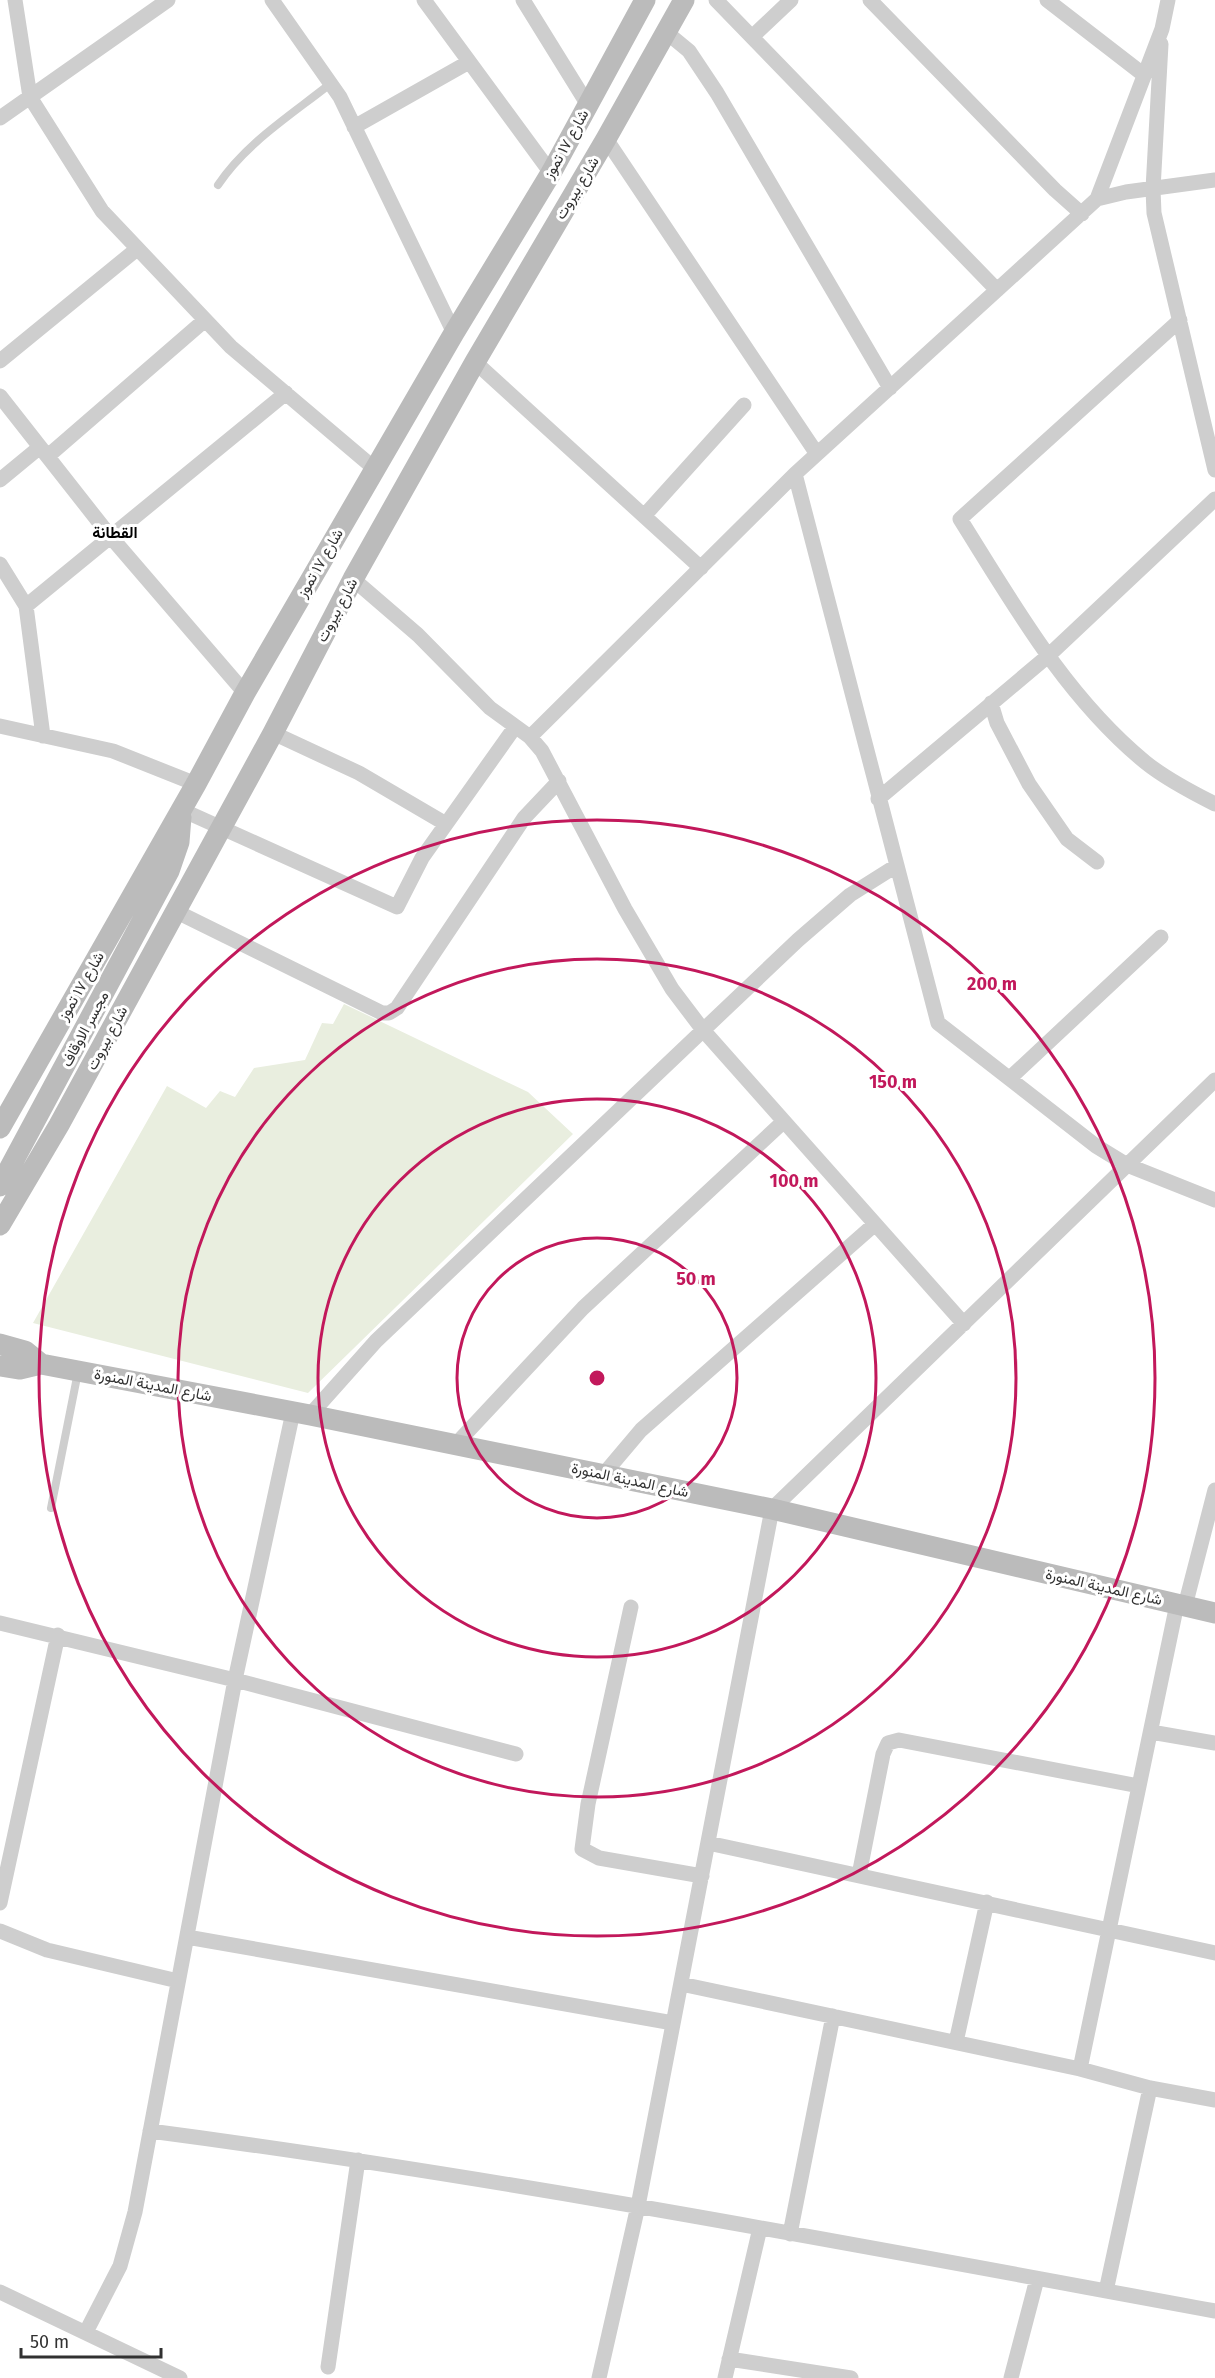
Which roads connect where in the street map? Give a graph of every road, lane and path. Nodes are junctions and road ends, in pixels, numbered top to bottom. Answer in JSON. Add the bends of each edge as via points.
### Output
{"nodes":[{"id":1,"x":15,"y":0,"type":"edge"},
{"id":2,"x":168,"y":0,"type":"edge"},
{"id":3,"x":272,"y":0,"type":"edge"},
{"id":4,"x":424,"y":0,"type":"edge"},
{"id":5,"x":523,"y":0,"type":"edge"},
{"id":6,"x":645,"y":0,"type":"edge"},
{"id":7,"x":684,"y":0,"type":"edge"},
{"id":8,"x":716,"y":0,"type":"edge"},
{"id":9,"x":791,"y":0,"type":"edge"},
{"id":10,"x":870,"y":0,"type":"edge"},
{"id":11,"x":1047,"y":0,"type":"edge"},
{"id":12,"x":1168,"y":0,"type":"edge"},
{"id":13,"x":1162,"y":29,"type":"junction"},
{"id":14,"x":666,"y":32,"type":"junction"},
{"id":15,"x":752,"y":38,"type":"junction"},
{"id":16,"x":469,"y":62,"type":"junction"},
{"id":17,"x":1144,"y":75,"type":"junction"},
{"id":18,"x":330,"y":84,"type":"junction"},
{"id":19,"x":30,"y":97,"type":"junction"},
{"id":20,"x":588,"y":105,"type":"junction"},
{"id":21,"x":0,"y":118,"type":"edge"},
{"id":22,"x":354,"y":127,"type":"junction"},
{"id":23,"x":606,"y":139,"type":"junction"},
{"id":24,"x":551,"y":173,"type":"junction"},
{"id":25,"x":1215,"y":180,"type":"edge"},
{"id":26,"x":218,"y":185,"type":"dead end"},
{"id":27,"x":1153,"y":189,"type":"junction"},
{"id":28,"x":1097,"y":199,"type":"junction"},
{"id":29,"x":1082,"y":213,"type":"junction"},
{"id":30,"x":137,"y":249,"type":"junction"},
{"id":31,"x":997,"y":291,"type":"junction"},
{"id":32,"x":205,"y":320,"type":"junction"},
{"id":33,"x":1180,"y":320,"type":"junction"},
{"id":34,"x":454,"y":333,"type":"junction"},
{"id":35,"x":0,"y":361,"type":"edge"},
{"id":36,"x":475,"y":362,"type":"junction"},
{"id":37,"x":890,"y":388,"type":"junction"},
{"id":38,"x":286,"y":393,"type":"junction"},
{"id":39,"x":0,"y":396,"type":"edge"},
{"id":40,"x":744,"y":405,"type":"dead end"},
{"id":41,"x":44,"y":452,"type":"junction"},
{"id":42,"x":817,"y":454,"type":"junction"},
{"id":43,"x":375,"y":469,"type":"junction"},
{"id":44,"x":1215,"y":470,"type":"edge"},
{"id":45,"x":795,"y":474,"type":"junction"},
{"id":46,"x":0,"y":480,"type":"edge"},
{"id":47,"x":1215,"y":499,"type":"edge"},
{"id":48,"x":644,"y":516,"type":"junction"},
{"id":49,"x":110,"y":536,"type":"junction"},
{"id":50,"x":0,"y":564,"type":"edge"},
{"id":51,"x":701,"y":568,"type":"junction"},
{"id":52,"x":353,"y":579,"type":"junction"},
{"id":53,"x":26,"y":606,"type":"junction"},
{"id":54,"x":1048,"y":656,"type":"junction"},
{"id":55,"x":245,"y":693,"type":"junction"},
{"id":56,"x":992,"y":703,"type":"junction"},
{"id":57,"x":0,"y":726,"type":"edge"},
{"id":58,"x":515,"y":727,"type":"junction"},
{"id":59,"x":273,"y":733,"type":"junction"},
{"id":60,"x":44,"y":736,"type":"junction"},
{"id":61,"x":530,"y":737,"type":"junction"},
{"id":62,"x":559,"y":781,"type":"junction"},
{"id":63,"x":196,"y":784,"type":"junction"},
{"id":64,"x":878,"y":799,"type":"junction"},
{"id":65,"x":1215,"y":804,"type":"edge"},
{"id":66,"x":182,"y":810,"type":"junction"},
{"id":67,"x":446,"y":824,"type":"junction"},
{"id":68,"x":220,"y":828,"type":"junction"},
{"id":69,"x":1097,"y":862,"type":"dead end"},
{"id":70,"x":896,"y":866,"type":"junction"},
{"id":71,"x":169,"y":871,"type":"junction"},
{"id":72,"x":175,"y":911,"type":"junction"},
{"id":73,"x":1161,"y":937,"type":"dead end"},
{"id":74,"x":703,"y":1030,"type":"junction"},
{"id":75,"x":1010,"y":1078,"type":"junction"},
{"id":76,"x":1215,"y":1080,"type":"edge"},
{"id":77,"x":783,"y":1122,"type":"junction"},
{"id":78,"x":0,"y":1128,"type":"edge"},
{"id":79,"x":1127,"y":1165,"type":"junction"},
{"id":80,"x":0,"y":1186,"type":"edge"},
{"id":81,"x":1215,"y":1200,"type":"edge"},
{"id":82,"x":875,"y":1224,"type":"junction"},
{"id":83,"x":0,"y":1225,"type":"edge"},
{"id":84,"x":964,"y":1324,"type":"junction"},
{"id":85,"x":0,"y":1344,"type":"edge"},
{"id":86,"x":41,"y":1364,"type":"junction"},
{"id":87,"x":0,"y":1366,"type":"edge"},
{"id":88,"x":78,"y":1371,"type":"junction"},
{"id":89,"x":301,"y":1413,"type":"junction"},
{"id":90,"x":456,"y":1444,"type":"junction"},
{"id":91,"x":603,"y":1475,"type":"junction"},
{"id":92,"x":1215,"y":1490,"type":"edge"},
{"id":93,"x":51,"y":1508,"type":"dead end"},
{"id":94,"x":772,"y":1509,"type":"junction"},
{"id":95,"x":1181,"y":1605,"type":"junction"},
{"id":96,"x":631,"y":1606,"type":"dead end"},
{"id":97,"x":1215,"y":1613,"type":"edge"},
{"id":98,"x":0,"y":1623,"type":"edge"},
{"id":99,"x":58,"y":1635,"type":"junction"},
{"id":100,"x":235,"y":1680,"type":"junction"},
{"id":101,"x":1150,"y":1732,"type":"junction"},
{"id":102,"x":1215,"y":1743,"type":"edge"},
{"id":103,"x":516,"y":1754,"type":"dead end"},
{"id":104,"x":1139,"y":1786,"type":"junction"},
{"id":105,"x":708,"y":1843,"type":"junction"},
{"id":106,"x":859,"y":1875,"type":"junction"},
{"id":107,"x":702,"y":1876,"type":"junction"},
{"id":108,"x":987,"y":1902,"type":"junction"},
{"id":109,"x":0,"y":1903,"type":"edge"},
{"id":110,"x":1110,"y":1928,"type":"junction"},
{"id":111,"x":0,"y":1931,"type":"edge"},
{"id":112,"x":187,"y":1937,"type":"junction"},
{"id":113,"x":1215,"y":1953,"type":"edge"},
{"id":114,"x":178,"y":1981,"type":"junction"},
{"id":115,"x":681,"y":1984,"type":"junction"},
{"id":116,"x":833,"y":2016,"type":"junction"},
{"id":117,"x":673,"y":2023,"type":"junction"},
{"id":118,"x":956,"y":2042,"type":"junction"},
{"id":119,"x":1080,"y":2069,"type":"junction"},
{"id":120,"x":1150,"y":2088,"type":"junction"},
{"id":121,"x":1215,"y":2100,"type":"edge"},
{"id":122,"x":150,"y":2131,"type":"junction"},
{"id":123,"x":358,"y":2160,"type":"junction"},
{"id":124,"x":638,"y":2206,"type":"junction"},
{"id":125,"x":760,"y":2228,"type":"junction"},
{"id":126,"x":790,"y":2234,"type":"junction"},
{"id":127,"x":1037,"y":2279,"type":"junction"},
{"id":128,"x":1106,"y":2291,"type":"junction"},
{"id":129,"x":0,"y":2292,"type":"edge"},
{"id":130,"x":1215,"y":2311,"type":"edge"},
{"id":131,"x":86,"y":2332,"type":"junction"},
{"id":132,"x":729,"y":2359,"type":"junction"},
{"id":133,"x":328,"y":2367,"type":"dead end"},
{"id":134,"x":180,"y":2378,"type":"edge"},
{"id":135,"x":599,"y":2378,"type":"edge"},
{"id":136,"x":725,"y":2378,"type":"edge"},
{"id":137,"x":851,"y":2378,"type":"edge"},
{"id":138,"x":1011,"y":2378,"type":"edge"}],
"edges":[{"from":1,"to":19,"type":"street"},
{"from":2,"to":19,"type":"street"},
{"from":3,"to":18,"type":"street"},
{"from":4,"to":16,"type":"street"},
{"from":5,"to":20,"type":"street"},
{"from":6,"to":20,"type":"main road","name":"شارع ١٧ تموز"},
{"from":7,"to":14,"type":"main road","name":"شارع بيروت"},
{"from":8,"to":15,"type":"street"},
{"from":9,"to":15,"type":"street"},
{"from":10,"to":29,"type":"street"},
{"from":11,"to":17,"type":"street"},
{"from":12,"to":13,"type":"street"},
{"from":13,"to":17,"type":"street"},
{"from":13,"to":27,"type":"street"},
{"from":14,"to":23,"type":"main road","name":"شارع بيروت"},
{"from":14,"to":37,"type":"street","via":[[689,51],[717,93]]},
{"from":15,"to":31,"type":"street"},
{"from":16,"to":22,"type":"street"},
{"from":16,"to":24,"type":"street"},
{"from":17,"to":28,"type":"street"},
{"from":18,"to":22,"type":"street"},
{"from":18,"to":26,"type":"lane","via":[[238,159]]},
{"from":19,"to":21,"type":"street"},
{"from":19,"to":30,"type":"street","via":[[102,212]]},
{"from":20,"to":24,"type":"main road","name":"شارع ١٧ تموز"},
{"from":22,"to":34,"type":"street"},
{"from":23,"to":36,"type":"main road","name":"شارع بيروت"},
{"from":23,"to":42,"type":"street"},
{"from":24,"to":34,"type":"main road","name":"شارع ١٧ تموز"},
{"from":25,"to":27,"type":"street"},
{"from":27,"to":28,"type":"street"},
{"from":27,"to":33,"type":"street","via":[[1154,213]]},
{"from":28,"to":29,"type":"street"},
{"from":29,"to":31,"type":"street"},
{"from":30,"to":32,"type":"street"},
{"from":30,"to":35,"type":"street"},
{"from":31,"to":37,"type":"street"},
{"from":32,"to":38,"type":"street"},
{"from":32,"to":41,"type":"street"},
{"from":33,"to":44,"type":"street"},
{"from":33,"to":54,"type":"street","via":[[960,519]]},
{"from":34,"to":43,"type":"main road","name":"شارع ١٧ تموز"},
{"from":36,"to":48,"type":"street"},
{"from":36,"to":52,"type":"main road","name":"شارع بيروت"},
{"from":37,"to":42,"type":"street"},
{"from":38,"to":43,"type":"street"},
{"from":38,"to":49,"type":"street"},
{"from":39,"to":41,"type":"street"},
{"from":40,"to":48,"type":"street"},
{"from":41,"to":46,"type":"street"},
{"from":41,"to":49,"type":"street"},
{"from":42,"to":45,"type":"street"},
{"from":43,"to":55,"type":"main road","name":"شارع ١٧ تموز"},
{"from":45,"to":51,"type":"street"},
{"from":45,"to":64,"type":"street"},
{"from":47,"to":54,"type":"street"},
{"from":48,"to":51,"type":"street"},
{"from":49,"to":53,"type":"street"},
{"from":49,"to":55,"type":"street"},
{"from":50,"to":53,"type":"street"},
{"from":51,"to":61,"type":"street"},
{"from":52,"to":58,"type":"street"},
{"from":52,"to":59,"type":"main road","name":"شارع بيروت"},
{"from":53,"to":60,"type":"street"},
{"from":54,"to":56,"type":"street"},
{"from":54,"to":65,"type":"street","via":[[1096,716],[1146,762]]},
{"from":55,"to":63,"type":"main road","name":"شارع ١٧ تموز"},
{"from":56,"to":64,"type":"street"},
{"from":56,"to":69,"type":"street","via":[[997,723],[1029,784],[1067,839]]},
{"from":57,"to":60,"type":"street"},
{"from":58,"to":61,"type":"street"},
{"from":58,"to":67,"type":"street"},
{"from":59,"to":67,"type":"street","via":[[359,773]]},
{"from":59,"to":68,"type":"main road","name":"شارع بيروت"},
{"from":60,"to":63,"type":"street","via":[[113,751]]},
{"from":61,"to":62,"type":"street"},
{"from":62,"to":72,"type":"street","via":[[524,818],[397,1008],[389,1013],[381,1013]]},
{"from":62,"to":74,"type":"street","via":[[625,909],[672,989]]},
{"from":63,"to":66,"type":"main road","name":"شارع ١٧ تموز"},
{"from":64,"to":70,"type":"street"},
{"from":66,"to":68,"type":"street"},
{"from":66,"to":71,"type":"main road","name":"مجسر الاوقاف","via":[[179,842]]},
{"from":66,"to":78,"type":"main road","name":"شارع ١٧ تموز"},
{"from":67,"to":68,"type":"street","via":[[422,858],[398,907]]},
{"from":68,"to":71,"type":"main road","name":"مجسر الاوقاف"},
{"from":68,"to":72,"type":"main road","name":"شارع بيروت"},
{"from":70,"to":74,"type":"street","via":[[850,895]]},
{"from":70,"to":75,"type":"street","via":[[938,1023]]},
{"from":71,"to":80,"type":"main road","name":"مجسر الاوقاف"},
{"from":72,"to":83,"type":"main road","name":"شارع بيروت","via":[[54,1135]]},
{"from":73,"to":75,"type":"street"},
{"from":74,"to":77,"type":"street"},
{"from":74,"to":89,"type":"street"},
{"from":75,"to":79,"type":"street","via":[[1096,1146]]},
{"from":76,"to":79,"type":"street"},
{"from":77,"to":82,"type":"street"},
{"from":77,"to":90,"type":"street","via":[[584,1308]]},
{"from":79,"to":81,"type":"street"},
{"from":79,"to":84,"type":"street"},
{"from":82,"to":84,"type":"street"},
{"from":82,"to":91,"type":"street","via":[[641,1430]]},
{"from":84,"to":94,"type":"street"},
{"from":85,"to":86,"type":"main road","via":[[21,1349]]},
{"from":86,"to":87,"type":"main road","via":[[24,1368]]},
{"from":86,"to":88,"type":"main road","name":"شارع المدينة المنورة"},
{"from":88,"to":89,"type":"main road","name":"شارع المدينة المنورة"},
{"from":88,"to":93,"type":"lane"},
{"from":89,"to":90,"type":"main road","name":"شارع المدينة المنورة"},
{"from":89,"to":100,"type":"street"},
{"from":90,"to":91,"type":"main road","name":"شارع المدينة المنورة"},
{"from":91,"to":94,"type":"main road","name":"شارع المدينة المنورة"},
{"from":92,"to":95,"type":"street"},
{"from":94,"to":95,"type":"main road","name":"شارع المدينة المنورة"},
{"from":94,"to":105,"type":"street"},
{"from":95,"to":97,"type":"main road","name":"شارع المدينة المنورة"},
{"from":95,"to":101,"type":"street"},
{"from":96,"to":107,"type":"street","via":[[588,1804],[582,1849],[599,1858]]},
{"from":98,"to":99,"type":"street"},
{"from":99,"to":100,"type":"street"},
{"from":99,"to":109,"type":"street"},
{"from":100,"to":103,"type":"street"},
{"from":100,"to":112,"type":"street"},
{"from":101,"to":102,"type":"street"},
{"from":101,"to":104,"type":"street"},
{"from":104,"to":106,"type":"street","via":[[898,1740],[888,1743]]},
{"from":104,"to":110,"type":"street"},
{"from":105,"to":106,"type":"street"},
{"from":105,"to":107,"type":"street"},
{"from":106,"to":108,"type":"street"},
{"from":107,"to":115,"type":"street"},
{"from":108,"to":110,"type":"street"},
{"from":108,"to":118,"type":"street"},
{"from":110,"to":113,"type":"street"},
{"from":110,"to":119,"type":"street"},
{"from":111,"to":114,"type":"street","via":[[47,1950]]},
{"from":112,"to":114,"type":"street"},
{"from":112,"to":117,"type":"street"},
{"from":114,"to":122,"type":"street"},
{"from":115,"to":116,"type":"street"},
{"from":115,"to":117,"type":"street"},
{"from":116,"to":118,"type":"street"},
{"from":116,"to":126,"type":"street"},
{"from":117,"to":124,"type":"street"},
{"from":118,"to":119,"type":"street"},
{"from":119,"to":120,"type":"street"},
{"from":120,"to":121,"type":"street"},
{"from":120,"to":128,"type":"street"},
{"from":122,"to":123,"type":"street"},
{"from":122,"to":131,"type":"street","via":[[120,2266]]},
{"from":123,"to":124,"type":"street"},
{"from":123,"to":133,"type":"street"},
{"from":124,"to":125,"type":"street"},
{"from":124,"to":135,"type":"street"},
{"from":125,"to":126,"type":"street"},
{"from":125,"to":132,"type":"street"},
{"from":126,"to":127,"type":"street"},
{"from":127,"to":128,"type":"street"},
{"from":127,"to":138,"type":"street"},
{"from":128,"to":130,"type":"street"},
{"from":129,"to":131,"type":"street"},
{"from":131,"to":134,"type":"street"},
{"from":132,"to":136,"type":"street"},
{"from":132,"to":137,"type":"street"}]}
